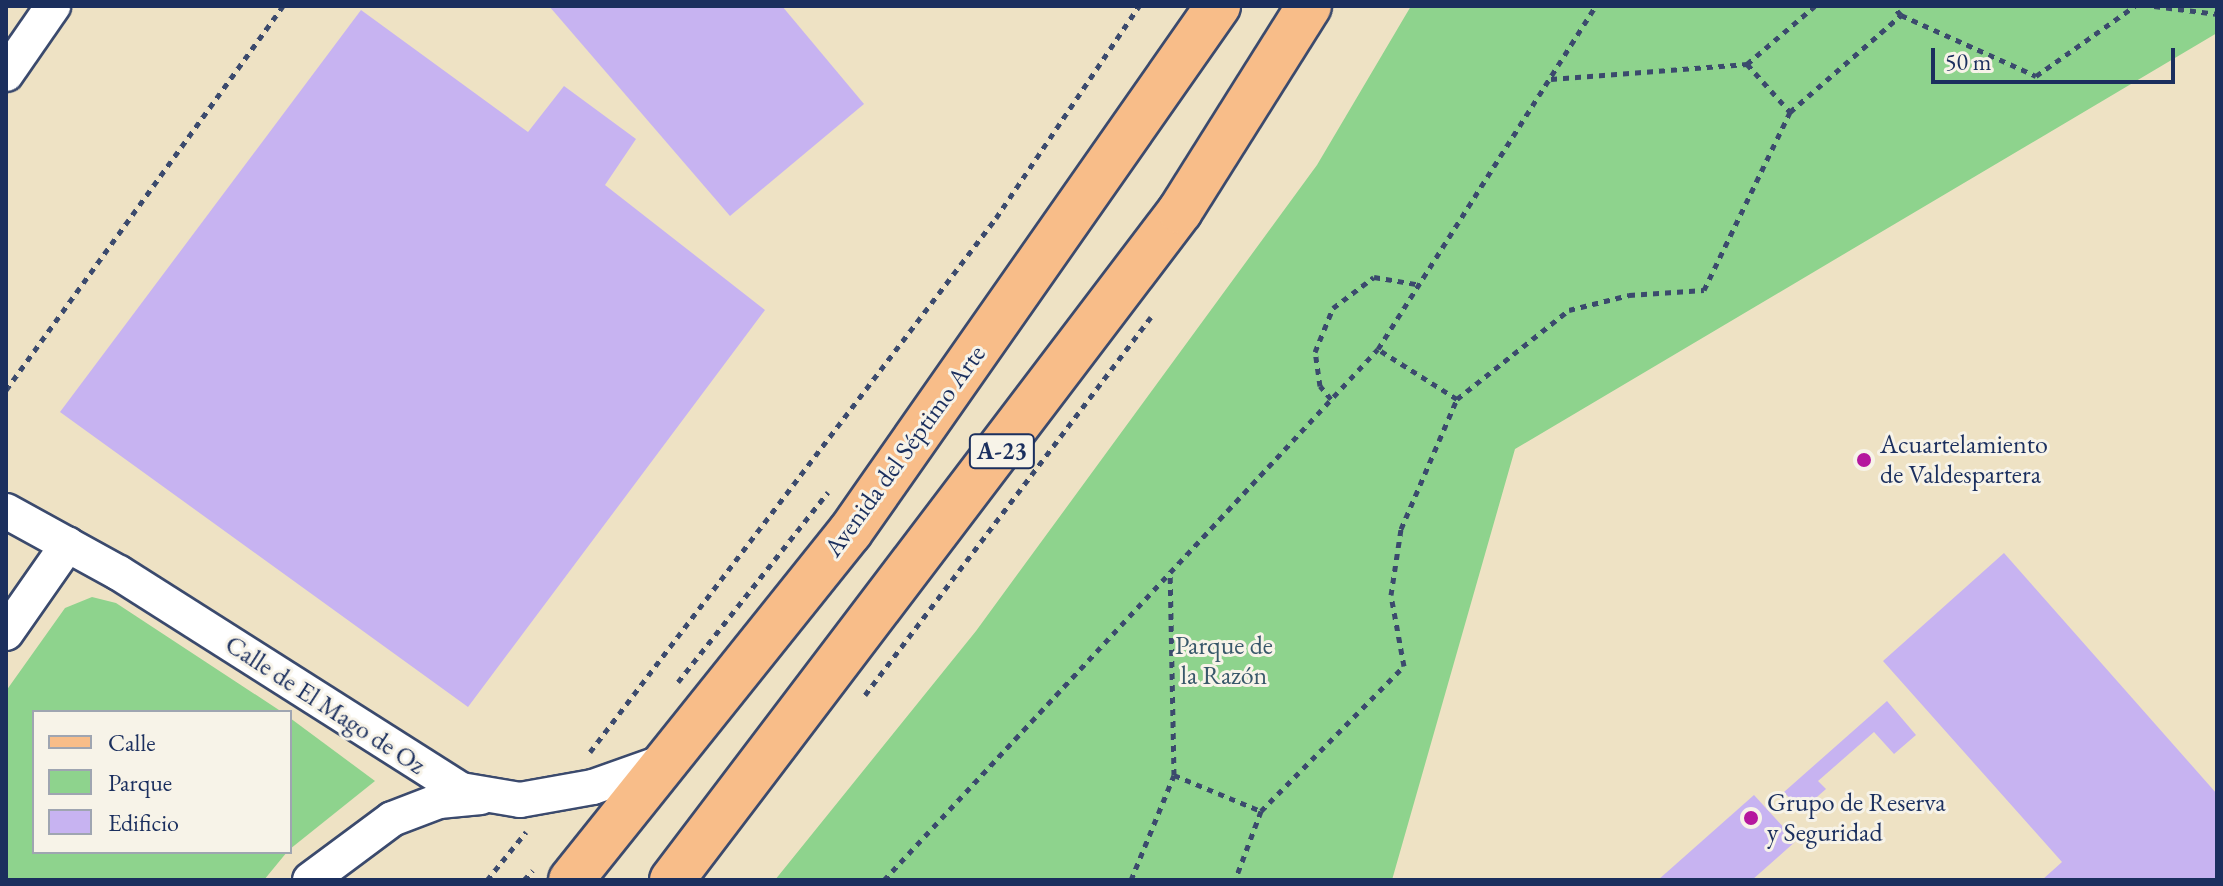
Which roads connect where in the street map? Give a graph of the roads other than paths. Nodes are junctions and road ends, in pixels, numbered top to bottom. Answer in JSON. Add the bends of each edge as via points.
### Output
{"nodes":[{"id":1,"x":53,"y":6,"type":"edge"},
{"id":2,"x":1218,"y":6,"type":"edge"},
{"id":3,"x":1309,"y":6,"type":"edge"},
{"id":4,"x":6,"y":74,"type":"edge"},
{"id":5,"x":6,"y":511,"type":"edge"},
{"id":6,"x":68,"y":544,"type":"junction"},
{"id":7,"x":6,"y":633,"type":"edge"},
{"id":8,"x":666,"y":761,"type":"junction"},
{"id":9,"x":481,"y":797,"type":"junction"},
{"id":10,"x":557,"y":869,"type":"edge"},
{"id":11,"x":310,"y":880,"type":"edge"},
{"id":12,"x":672,"y":880,"type":"edge"}],
"edges":[{"from":1,"to":4,"type":"street"},
{"from":2,"to":8,"type":"main road","name":"Avenida del Séptimo Arte","via":[[850,532]]},
{"from":3,"to":12,"type":"main road","number":"A-23","via":[[1180,211]]},
{"from":5,"to":6,"type":"street","name":"Calle de El Mago de Oz"},
{"from":6,"to":7,"type":"street"},
{"from":6,"to":9,"type":"street","name":"Calle de El Mago de Oz","via":[[443,781]]},
{"from":8,"to":9,"type":"street","name":"Calle de El Mago de Oz","via":[[559,793]]},
{"from":8,"to":10,"type":"main road","name":"Avenida del Séptimo Arte"},
{"from":9,"to":11,"type":"street","via":[[409,811],[361,836]]}]}
